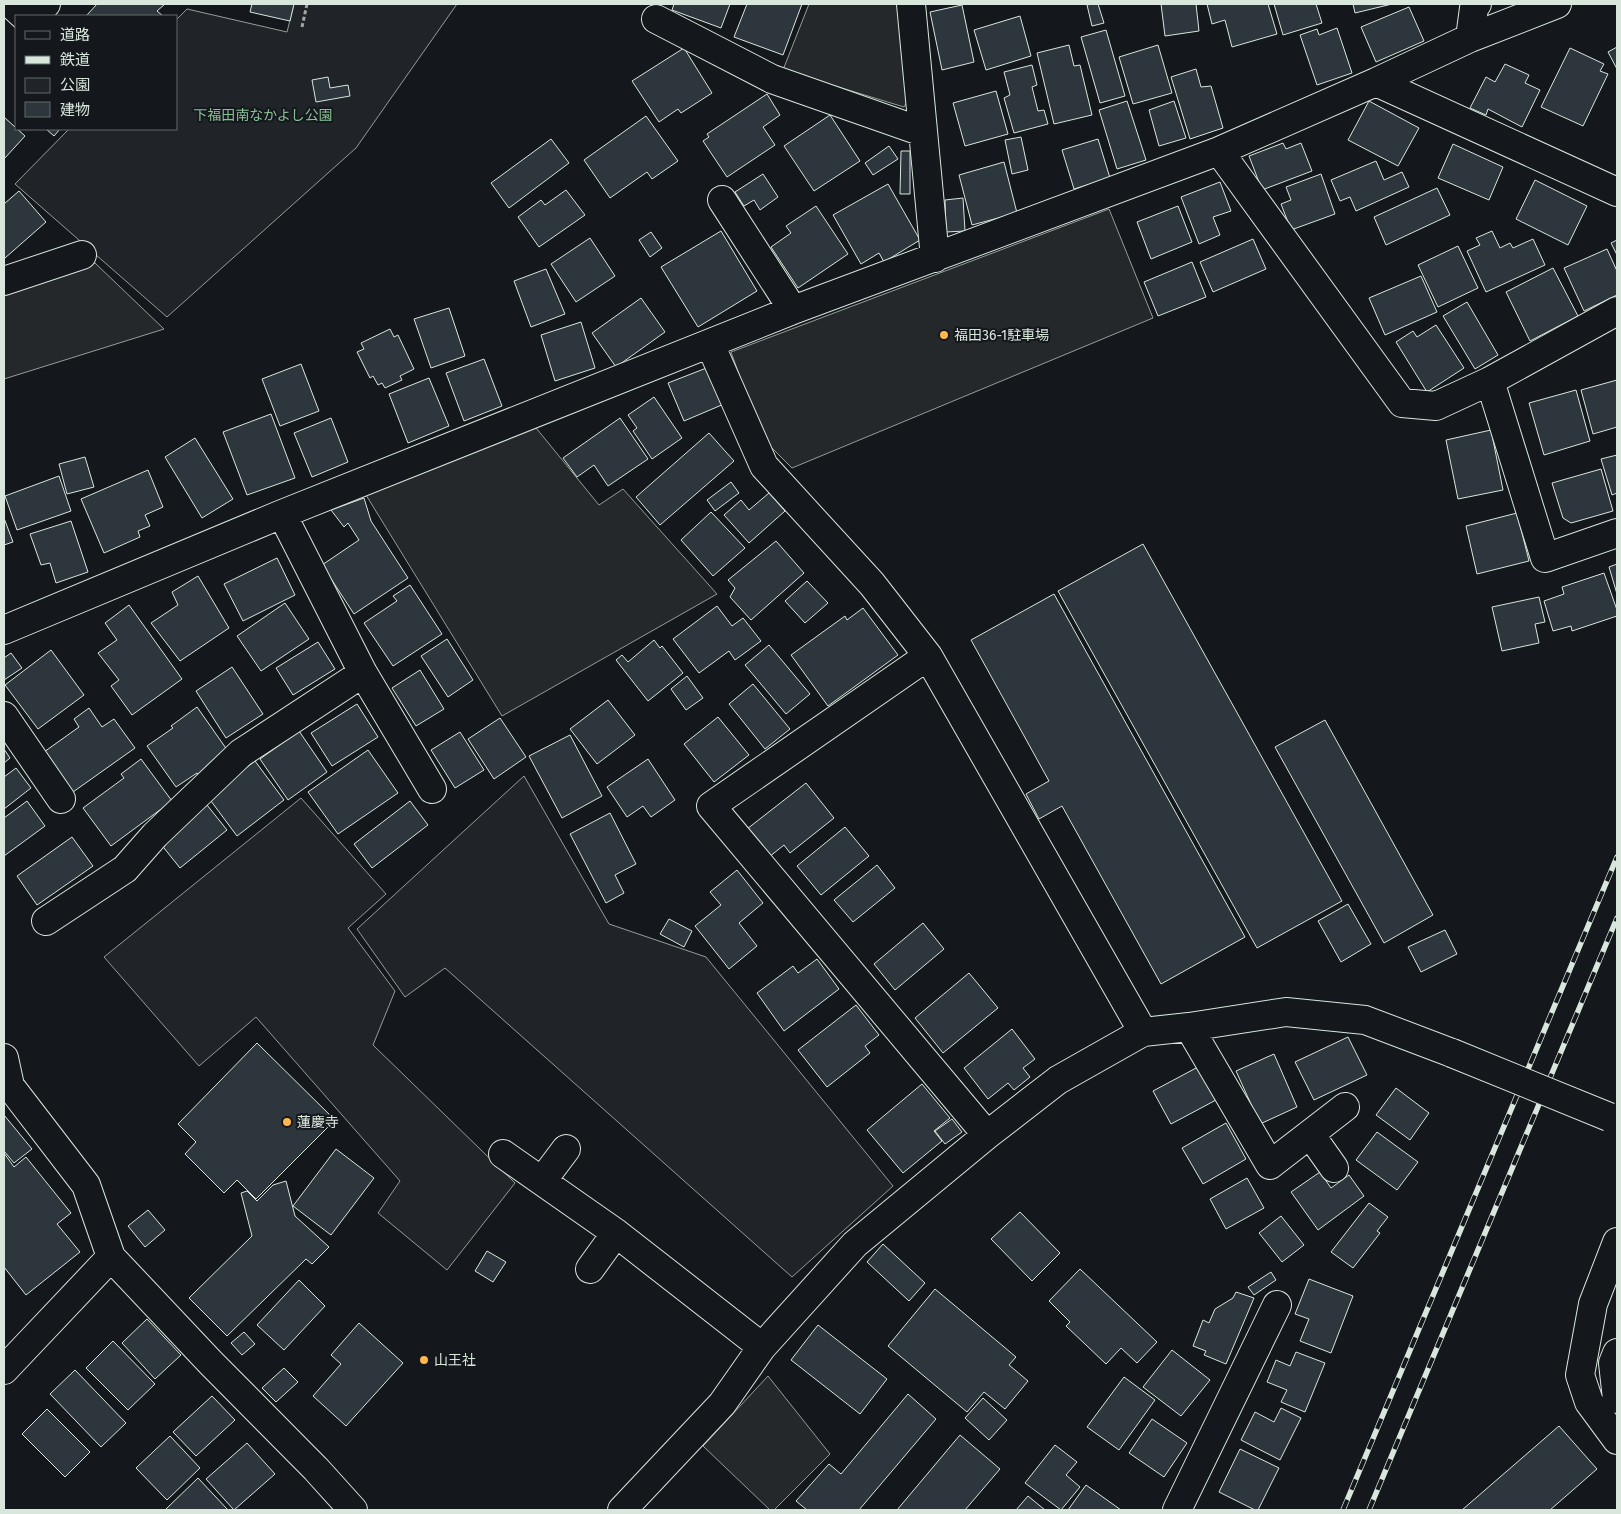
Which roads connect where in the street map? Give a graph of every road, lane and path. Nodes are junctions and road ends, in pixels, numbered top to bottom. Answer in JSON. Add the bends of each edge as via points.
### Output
{"nodes":[{"id":1,"x":11,"y":4,"type":"edge"},
{"id":2,"x":46,"y":4,"type":"edge"},
{"id":3,"x":307,"y":4,"type":"edge"},
{"id":4,"x":911,"y":4,"type":"edge"},
{"id":5,"x":1477,"y":4,"type":"edge"},
{"id":6,"x":1557,"y":4,"type":"edge"},
{"id":7,"x":23,"y":15,"type":"edge"},
{"id":8,"x":34,"y":15,"type":"edge"},
{"id":9,"x":656,"y":19,"type":"dead end"},
{"id":10,"x":302,"y":27,"type":"dead end"},
{"id":11,"x":1470,"y":38,"type":"junction"},
{"id":12,"x":1376,"y":82,"type":"junction"},
{"id":13,"x":923,"y":132,"type":"junction"},
{"id":14,"x":1219,"y":150,"type":"junction"},
{"id":15,"x":1617,"y":192,"type":"edge"},
{"id":16,"x":722,"y":200,"type":"dead end"},
{"id":17,"x":82,"y":255,"type":"dead end"},
{"id":18,"x":935,"y":258,"type":"junction"},
{"id":19,"x":4,"y":280,"type":"edge"},
{"id":20,"x":793,"y":310,"type":"junction"},
{"id":21,"x":1617,"y":311,"type":"edge"},
{"id":22,"x":710,"y":344,"type":"junction"},
{"id":23,"x":1490,"y":381,"type":"junction"},
{"id":24,"x":282,"y":514,"type":"junction"},
{"id":25,"x":1617,"y":533,"type":"edge"},
{"id":26,"x":4,"y":630,"type":"edge"},
{"id":27,"x":928,"y":656,"type":"junction"},
{"id":28,"x":363,"y":673,"type":"junction"},
{"id":29,"x":4,"y":716,"type":"edge"},
{"id":30,"x":432,"y":789,"type":"dead end"},
{"id":31,"x":61,"y":799,"type":"dead end"},
{"id":32,"x":46,"y":921,"type":"dead end"},
{"id":33,"x":1189,"y":1027,"type":"junction"},
{"id":34,"x":1143,"y":1032,"type":"junction"},
{"id":35,"x":4,"y":1058,"type":"edge"},
{"id":36,"x":1345,"y":1107,"type":"dead end"},
{"id":37,"x":1613,"y":1118,"type":"edge"},
{"id":38,"x":1310,"y":1134,"type":"junction"},
{"id":39,"x":986,"y":1135,"type":"junction"},
{"id":40,"x":566,"y":1149,"type":"dead end"},
{"id":41,"x":503,"y":1154,"type":"dead end"},
{"id":42,"x":1334,"y":1168,"type":"dead end"},
{"id":43,"x":542,"y":1181,"type":"junction"},
{"id":44,"x":616,"y":1233,"type":"junction"},
{"id":45,"x":1617,"y":1242,"type":"edge"},
{"id":46,"x":111,"y":1257,"type":"junction"},
{"id":47,"x":590,"y":1268,"type":"dead end"},
{"id":48,"x":1277,"y":1305,"type":"dead end"},
{"id":49,"x":762,"y":1348,"type":"junction"},
{"id":50,"x":1617,"y":1353,"type":"edge"},
{"id":51,"x":4,"y":1370,"type":"edge"},
{"id":52,"x":1617,"y":1400,"type":"edge"},
{"id":53,"x":1617,"y":1440,"type":"edge"},
{"id":54,"x":353,"y":1510,"type":"edge"},
{"id":55,"x":622,"y":1510,"type":"edge"},
{"id":56,"x":1177,"y":1510,"type":"edge"}],
"edges":[{"from":1,"to":7,"type":"street"},
{"from":2,"to":8,"type":"street"},
{"from":3,"to":10,"type":"path"},
{"from":4,"to":13,"type":"street"},
{"from":5,"to":11,"type":"street"},
{"from":6,"to":11,"type":"street"},
{"from":9,"to":13,"type":"street","via":[[772,79]]},
{"from":11,"to":12,"type":"street"},
{"from":12,"to":14,"type":"street"},
{"from":12,"to":15,"type":"street"},
{"from":13,"to":18,"type":"street"},
{"from":14,"to":18,"type":"street"},
{"from":14,"to":23,"type":"street","via":[[1402,403],[1436,406]]},
{"from":16,"to":20,"type":"street"},
{"from":17,"to":19,"type":"street"},
{"from":18,"to":20,"type":"street"},
{"from":20,"to":22,"type":"street"},
{"from":21,"to":23,"type":"street"},
{"from":22,"to":24,"type":"street"},
{"from":22,"to":27,"type":"street","via":[[764,466],[872,584]]},
{"from":23,"to":25,"type":"street","via":[[1545,558]]},
{"from":24,"to":26,"type":"street"},
{"from":24,"to":28,"type":"street"},
{"from":27,"to":34,"type":"street"},
{"from":27,"to":39,"type":"street","via":[[711,806]]},
{"from":28,"to":30,"type":"street"},
{"from":28,"to":32,"type":"street","via":[[241,754],[155,835],[125,869]]},
{"from":29,"to":31,"type":"street"},
{"from":33,"to":34,"type":"street"},
{"from":33,"to":37,"type":"street","bridge":true,"via":[[1286,1012],[1364,1020]]},
{"from":33,"to":38,"type":"street","via":[[1270,1165]]},
{"from":34,"to":39,"type":"street","via":[[1058,1080]]},
{"from":35,"to":46,"type":"street","via":[[10,1086],[86,1185]]},
{"from":36,"to":38,"type":"street"},
{"from":38,"to":42,"type":"street"},
{"from":39,"to":49,"type":"street","via":[[855,1244]]},
{"from":40,"to":43,"type":"street"},
{"from":41,"to":43,"type":"street"},
{"from":43,"to":44,"type":"street"},
{"from":44,"to":47,"type":"street"},
{"from":44,"to":49,"type":"street"},
{"from":45,"to":53,"type":"street","via":[[1592,1304],[1580,1375],[1589,1402]]},
{"from":46,"to":51,"type":"street"},
{"from":46,"to":54,"type":"street"},
{"from":48,"to":56,"type":"street"},
{"from":49,"to":55,"type":"street","via":[[722,1404]]},
{"from":50,"to":52,"type":"street","via":[[1613,1363]]}]}
